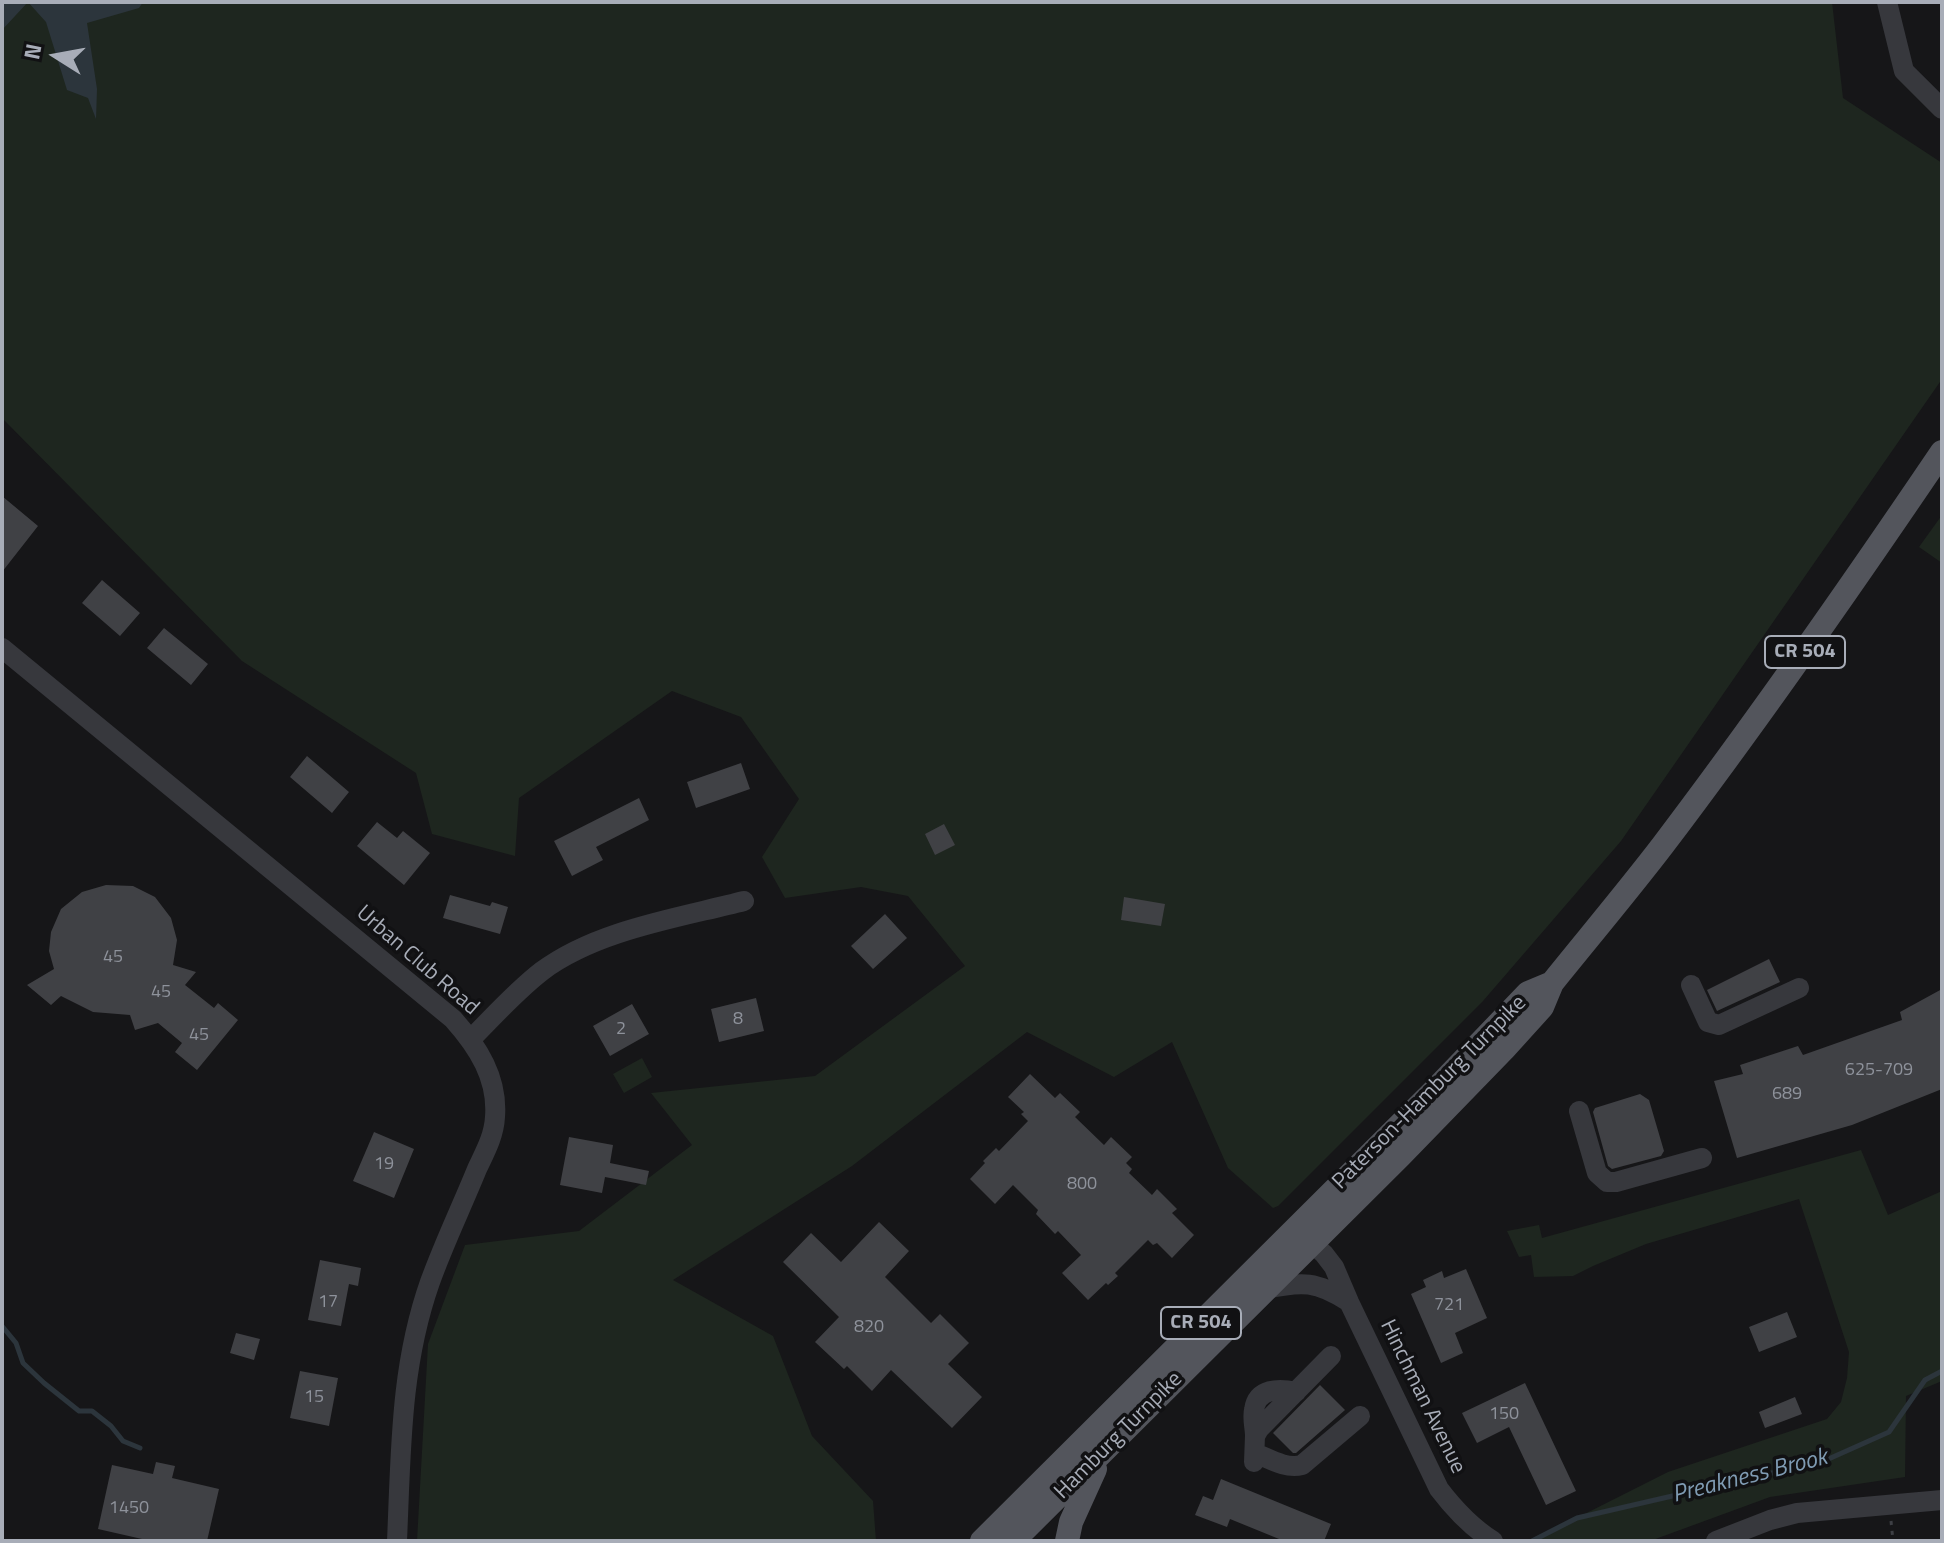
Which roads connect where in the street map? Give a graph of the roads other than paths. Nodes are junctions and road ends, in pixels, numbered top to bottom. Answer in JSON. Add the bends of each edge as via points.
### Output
{"nodes":[{"id":1,"x":1887,"y":2,"type":"edge"},
{"id":2,"x":1942,"y":109,"type":"edge"},
{"id":3,"x":1942,"y":452,"type":"edge"},
{"id":4,"x":2,"y":648,"type":"edge"},
{"id":5,"x":744,"y":901,"type":"dead end"},
{"id":6,"x":1552,"y":983,"type":"joint"},
{"id":7,"x":1691,"y":985,"type":"dead end"},
{"id":8,"x":1799,"y":988,"type":"dead end"},
{"id":9,"x":471,"y":1039,"type":"junction"},
{"id":10,"x":1579,"y":1111,"type":"dead end"},
{"id":11,"x":1702,"y":1158,"type":"dead end"},
{"id":12,"x":1303,"y":1237,"type":"junction"},
{"id":13,"x":1266,"y":1289,"type":"junction"},
{"id":14,"x":1349,"y":1302,"type":"junction"},
{"id":15,"x":1331,"y":1356,"type":"dead end"},
{"id":16,"x":1360,"y":1416,"type":"dead end"},
{"id":17,"x":1106,"y":1449,"type":"junction"},
{"id":18,"x":1942,"y":1500,"type":"edge"},
{"id":19,"x":397,"y":1541,"type":"edge"},
{"id":20,"x":982,"y":1541,"type":"edge"},
{"id":21,"x":1013,"y":1541,"type":"edge"},
{"id":22,"x":1067,"y":1541,"type":"edge"},
{"id":23,"x":1493,"y":1541,"type":"edge"},
{"id":24,"x":1716,"y":1541,"type":"edge"}],
"edges":[{"from":1,"to":2,"type":"street","via":[[1904,71]]},
{"from":3,"to":6,"type":"main road","name":"Paterson-Hamburg Turnpike","number":"CR 504","via":[[1750,728]]},
{"from":4,"to":9,"type":"street","name":"Urban Club Road"},
{"from":5,"to":9,"type":"street","via":[[625,931],[572,952],[520,990]]},
{"from":6,"to":12,"type":"main road","name":"Hamburg Turnpike","number":"CR 504","via":[[1542,1007],[1513,1039]]},
{"from":7,"to":8,"type":"street","via":[[1708,1022],[1719,1025]]},
{"from":9,"to":19,"type":"street","name":"Urban Club Road","via":[[492,1081],[495,1118],[417,1325],[403,1402]]},
{"from":10,"to":11,"type":"street","via":[[1597,1173],[1607,1182]]},
{"from":12,"to":13,"type":"main road","name":"Hamburg Turnpike","number":"CR 504"},
{"from":12,"to":14,"type":"street","name":"Hinchman Avenue","via":[[1334,1267]]},
{"from":12,"to":20,"type":"main road","number":"CR 504"},
{"from":13,"to":14,"type":"street","via":[[1315,1285]]},
{"from":13,"to":17,"type":"main road","name":"Hamburg Turnpike","number":"CR 504"},
{"from":14,"to":23,"type":"street","name":"Hinchman Avenue","via":[[1439,1489],[1472,1527]]},
{"from":15,"to":16,"type":"street","via":[[1259,1429],[1255,1450],[1286,1466],[1302,1465]]},
{"from":17,"to":21,"type":"main road","name":"Hamburg Turnpike","number":"CR 504"},
{"from":17,"to":22,"type":"main road"},
{"from":18,"to":24,"type":"street","via":[[1797,1513]]}]}
